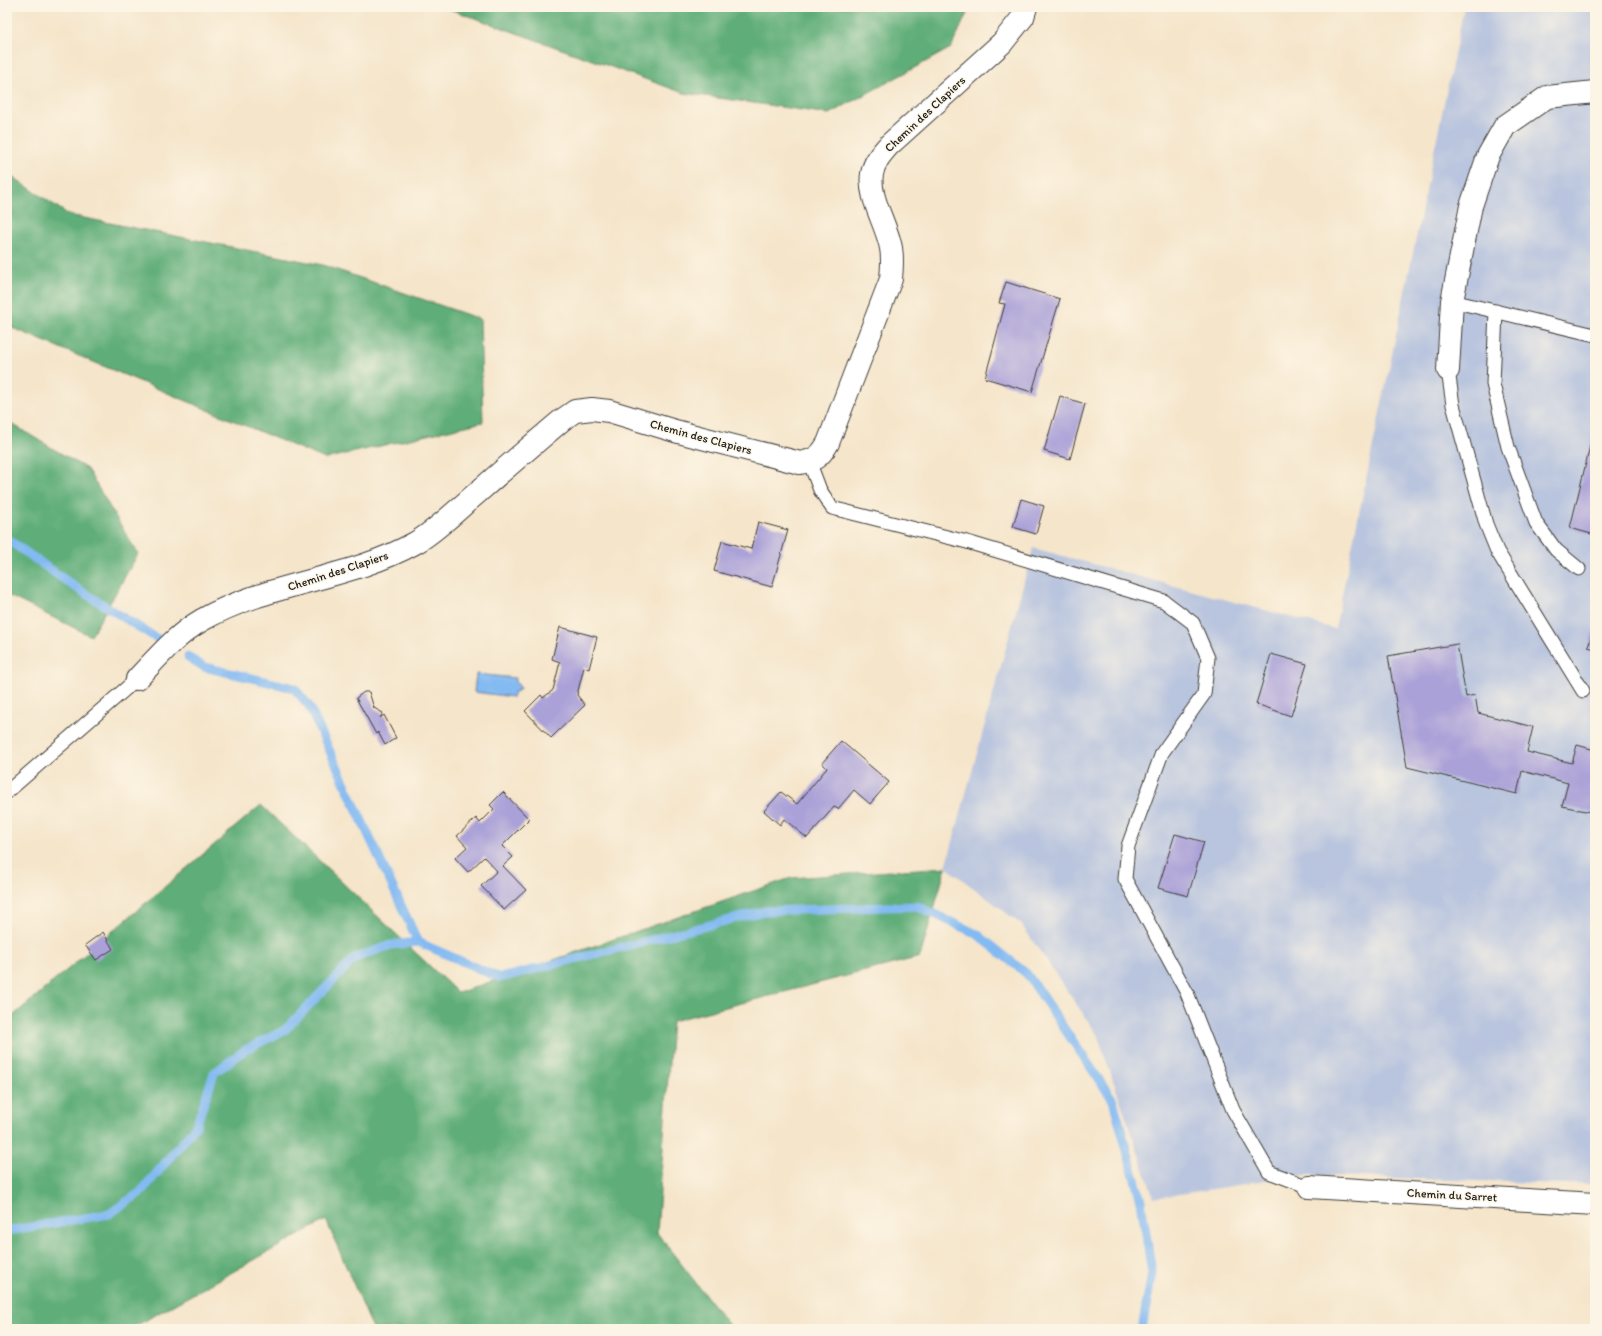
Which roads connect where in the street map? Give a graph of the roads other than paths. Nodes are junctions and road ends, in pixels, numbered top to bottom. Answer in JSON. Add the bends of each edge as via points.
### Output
{"nodes":[{"id":1,"x":1026,"y":7,"type":"edge"},
{"id":2,"x":1595,"y":92,"type":"edge"},
{"id":3,"x":1452,"y":301,"type":"junction"},
{"id":4,"x":1496,"y":311,"type":"junction"},
{"id":5,"x":1595,"y":334,"type":"edge"},
{"id":6,"x":1448,"y":370,"type":"joint"},
{"id":7,"x":809,"y":461,"type":"junction"},
{"id":8,"x":1579,"y":570,"type":"dead end"},
{"id":9,"x":137,"y":679,"type":"joint"},
{"id":10,"x":1583,"y":690,"type":"dead end"},
{"id":11,"x":7,"y":792,"type":"edge"},
{"id":12,"x":1309,"y":1186,"type":"joint"},
{"id":13,"x":1595,"y":1204,"type":"edge"}],
"edges":[{"from":1,"to":7,"type":"street","name":"Chemin des Clapiers","via":[[1024,17],[1002,43],[889,145],[878,158],[872,174],[872,188],[891,247],[891,279],[828,443],[822,454]]},
{"from":2,"to":3,"type":"street","via":[[1547,97],[1505,126],[1488,156],[1471,206]]},
{"from":3,"to":4,"type":"lane"},
{"from":3,"to":6,"type":"street"},
{"from":4,"to":5,"type":"lane"},
{"from":4,"to":8,"type":"lane","via":[[1493,384],[1508,447],[1536,523],[1556,550]]},
{"from":6,"to":10,"type":"lane","via":[[1453,405],[1486,524],[1497,551]]},
{"from":7,"to":9,"type":"street","name":"Chemin des Clapiers","via":[[800,463],[609,411],[575,411],[416,542],[376,561],[233,605],[202,620],[176,638]]},
{"from":7,"to":12,"type":"lane","via":[[820,490],[832,508],[967,542],[1164,601],[1193,623],[1208,658],[1204,694],[1162,753],[1128,846],[1125,879],[1187,992],[1234,1110],[1269,1172]]},
{"from":9,"to":11,"type":"lane"},
{"from":12,"to":13,"type":"street","name":"Chemin du Sarret"}]}
